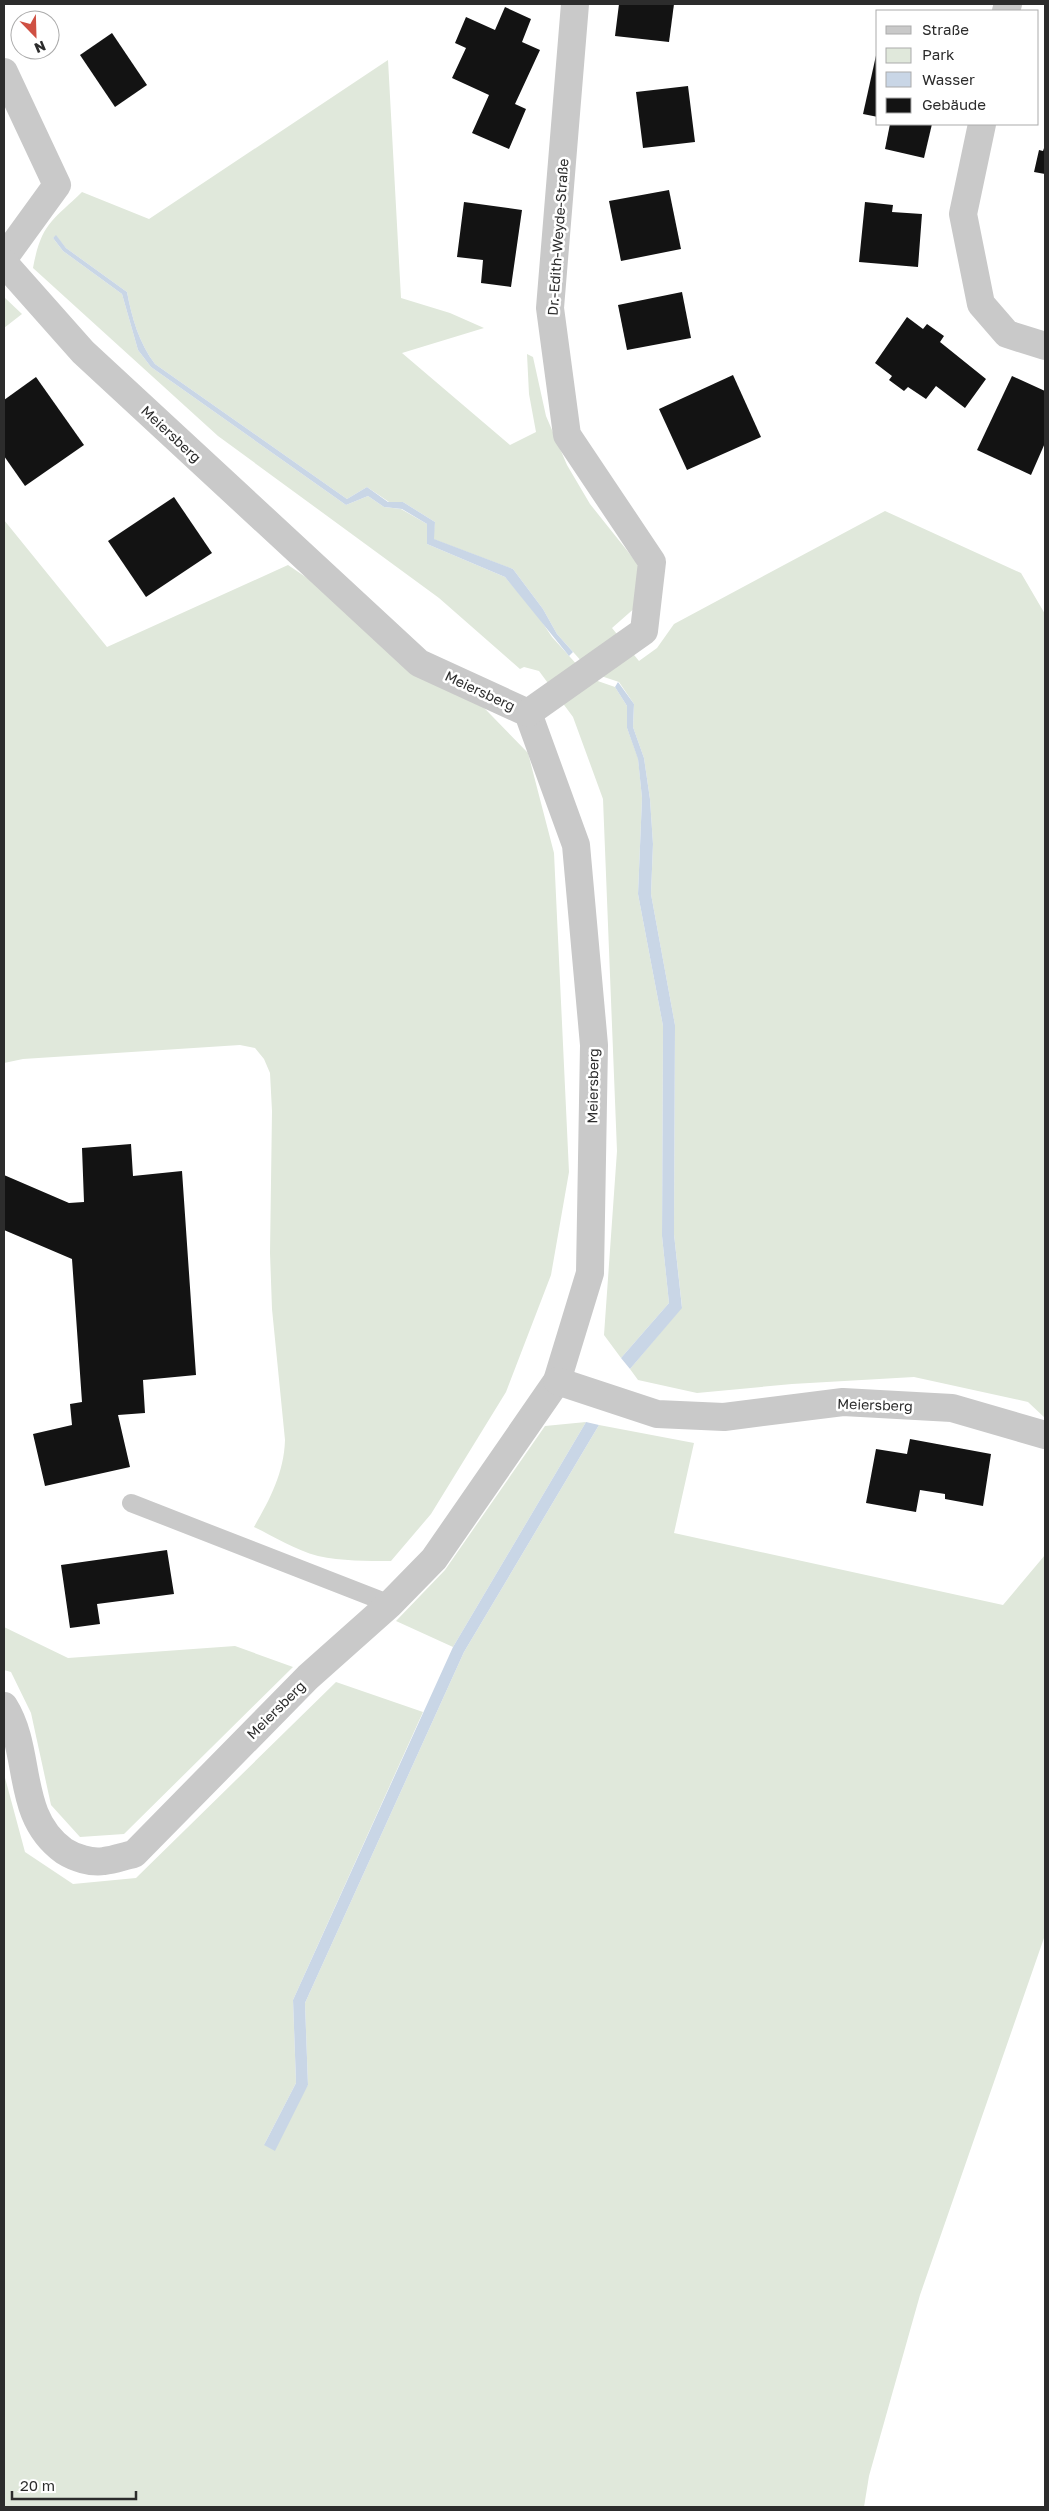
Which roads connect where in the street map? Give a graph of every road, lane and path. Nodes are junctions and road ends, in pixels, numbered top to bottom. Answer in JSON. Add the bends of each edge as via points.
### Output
{"nodes":[{"id":1,"x":575,"y":4,"type":"edge"},
{"id":2,"x":4,"y":72,"type":"edge"},
{"id":3,"x":982,"y":125,"type":"edge"},
{"id":4,"x":4,"y":258,"type":"edge"},
{"id":5,"x":4,"y":263,"type":"edge"},
{"id":6,"x":1045,"y":346,"type":"edge"},
{"id":7,"x":528,"y":713,"type":"junction"},
{"id":8,"x":558,"y":1381,"type":"junction"},
{"id":9,"x":1045,"y":1435,"type":"edge"},
{"id":10,"x":131,"y":1503,"type":"dead end"},
{"id":11,"x":390,"y":1604,"type":"junction"},
{"id":12,"x":4,"y":1706,"type":"edge"}],
"edges":[{"from":1,"to":7,"type":"street","name":"Dr.-Edith-Weyde-Straße","via":[[550,308],[566,425],[568,435],[652,562],[644,631]]},
{"from":2,"to":4,"type":"street","via":[[57,185]]},
{"from":3,"to":6,"type":"street","via":[[963,214],[981,304],[1007,334]]},
{"from":5,"to":7,"type":"street","name":"Meiersberg","via":[[83,352],[419,663]]},
{"from":7,"to":8,"type":"street","name":"Meiersberg","via":[[576,845],[594,1045],[590,1273]]},
{"from":8,"to":9,"type":"street","name":"Meiersberg","via":[[657,1414],[724,1417],[843,1402],[952,1408]]},
{"from":8,"to":11,"type":"street","name":"Meiersberg","via":[[434,1559]]},
{"from":10,"to":11,"type":"lane"},
{"from":11,"to":12,"type":"street","name":"Meiersberg","via":[[308,1677],[134,1854],[103,1861],[74,1858],[49,1840],[33,1812],[13,1721]]}]}
